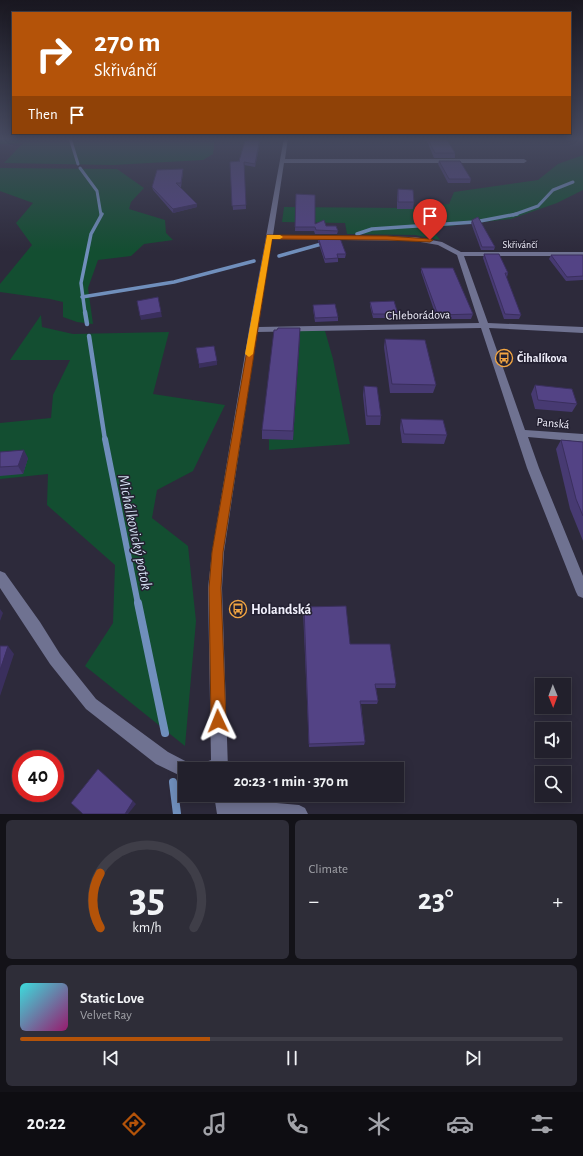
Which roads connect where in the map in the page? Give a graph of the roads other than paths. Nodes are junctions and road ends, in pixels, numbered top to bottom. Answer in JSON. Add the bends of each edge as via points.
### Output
{"nodes":[{"id":1,"x":279,"y":176,"type":"edge"},
{"id":2,"x":269,"y":237,"type":"junction"},
{"id":3,"x":460,"y":254,"type":"junction"},
{"id":4,"x":583,"y":254,"type":"edge"},
{"id":5,"x":485,"y":325,"type":"junction"},
{"id":6,"x":253,"y":330,"type":"junction"},
{"id":7,"x":583,"y":330,"type":"edge"},
{"id":8,"x":522,"y":433,"type":"junction"},
{"id":9,"x":583,"y":438,"type":"edge"},
{"id":10,"x":0,"y":577,"type":"edge"},
{"id":11,"x":583,"y":592,"type":"edge"},
{"id":12,"x":216,"y":762,"type":"edge"},
{"id":13,"x":178,"y":766,"type":"edge"},
{"id":14,"x":224,"y":805,"type":"edge"},
{"id":15,"x":299,"y":814,"type":"edge"}],
"edges":[{"from":1,"to":2,"type":"street"},
{"from":2,"to":3,"type":"street","name":"Skřivánčí","via":[[415,239],[440,243]]},
{"from":2,"to":6,"type":"street"},
{"from":3,"to":4,"type":"street","name":"Skřivánčí"},
{"from":3,"to":5,"type":"street"},
{"from":5,"to":6,"type":"street","name":"Chleborádova"},
{"from":5,"to":7,"type":"street","name":"Chleborádova"},
{"from":5,"to":8,"type":"street"},
{"from":6,"to":12,"type":"street","via":[[218,552],[215,588]]},
{"from":8,"to":9,"type":"street","name":"Panská"},
{"from":8,"to":11,"type":"street","via":[[533,468]]},
{"from":10,"to":13,"type":"street","via":[[55,659],[91,704],[162,758]]},
{"from":14,"to":15,"type":"street"}]}
